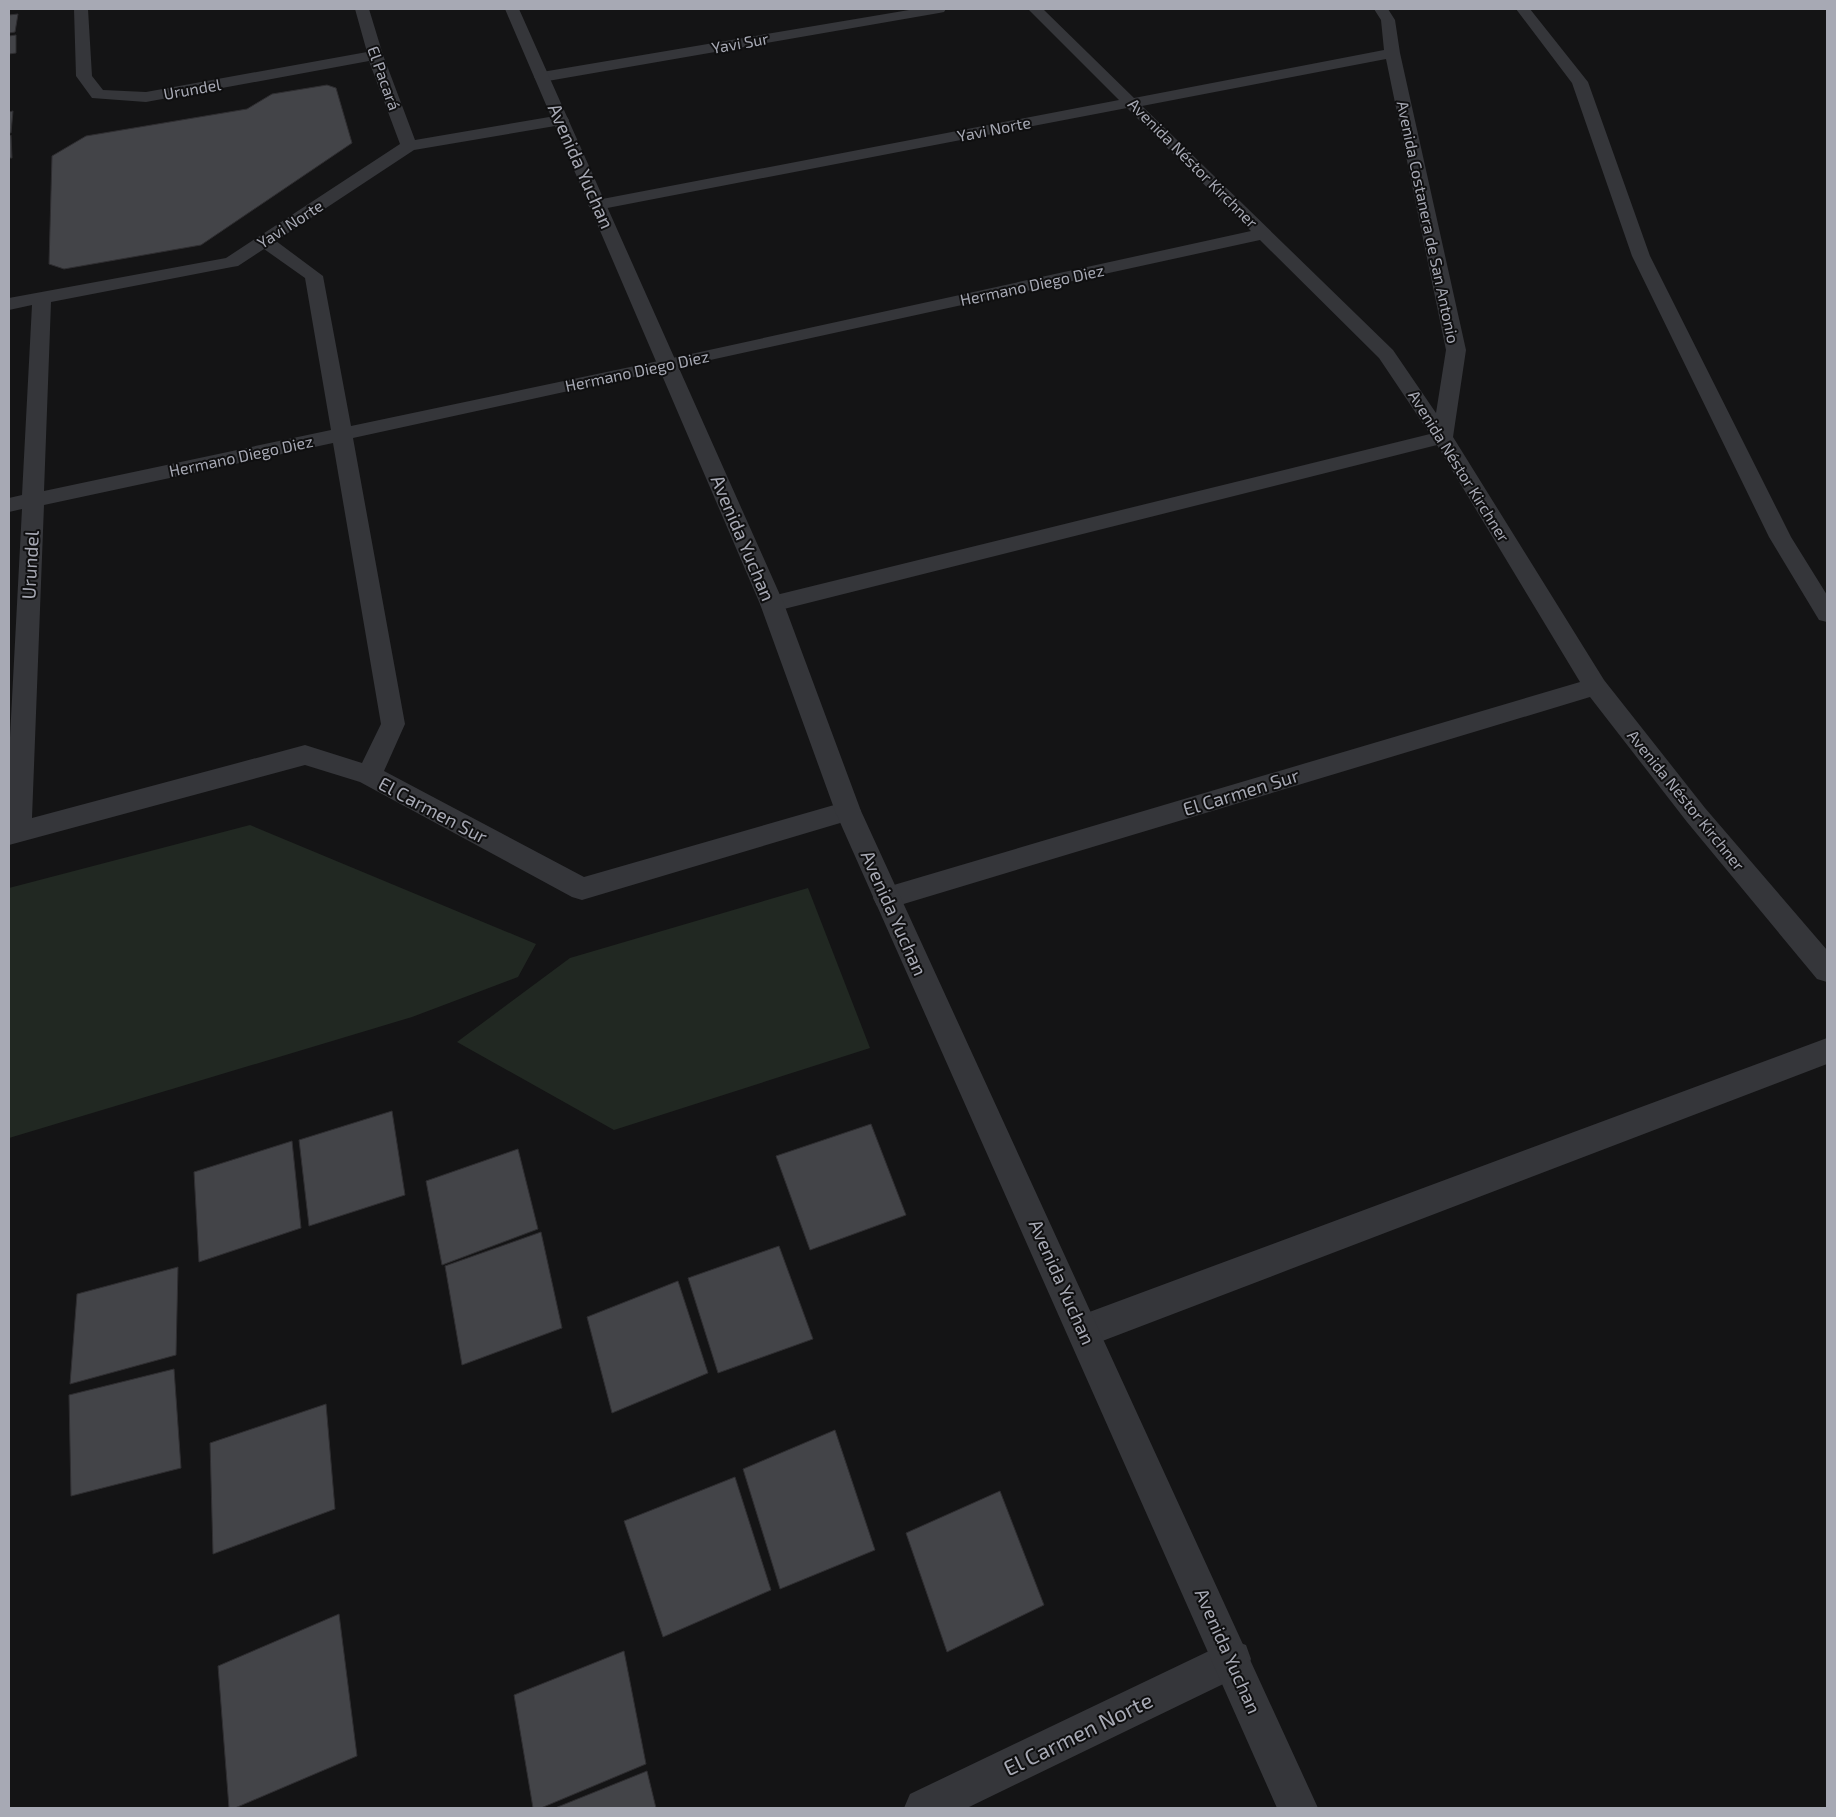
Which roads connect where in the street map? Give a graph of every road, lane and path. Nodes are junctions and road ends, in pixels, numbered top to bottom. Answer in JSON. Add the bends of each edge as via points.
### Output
{"nodes":[{"id":1,"x":81,"y":9,"type":"edge"},
{"id":2,"x":362,"y":9,"type":"edge"},
{"id":3,"x":512,"y":9,"type":"edge"},
{"id":4,"x":939,"y":9,"type":"edge"},
{"id":5,"x":1035,"y":9,"type":"edge"},
{"id":6,"x":1381,"y":9,"type":"edge"},
{"id":7,"x":1524,"y":9,"type":"edge"},
{"id":8,"x":1392,"y":53,"type":"junction"},
{"id":9,"x":375,"y":55,"type":"junction"},
{"id":10,"x":542,"y":77,"type":"junction"},
{"id":11,"x":1131,"y":102,"type":"junction"},
{"id":12,"x":561,"y":120,"type":"junction"},
{"id":13,"x":409,"y":146,"type":"junction"},
{"id":14,"x":597,"y":205,"type":"junction"},
{"id":15,"x":1264,"y":234,"type":"junction"},
{"id":16,"x":265,"y":241,"type":"junction"},
{"id":17,"x":42,"y":298,"type":"junction"},
{"id":18,"x":9,"y":304,"type":"edge"},
{"id":19,"x":668,"y":365,"type":"junction"},
{"id":20,"x":342,"y":434,"type":"junction"},
{"id":21,"x":1443,"y":437,"type":"junction"},
{"id":22,"x":33,"y":500,"type":"junction"},
{"id":23,"x":9,"y":505,"type":"edge"},
{"id":24,"x":772,"y":604,"type":"junction"},
{"id":25,"x":1827,"y":614,"type":"edge"},
{"id":26,"x":1595,"y":686,"type":"junction"},
{"id":27,"x":368,"y":776,"type":"junction"},
{"id":28,"x":848,"y":811,"type":"junction"},
{"id":29,"x":14,"y":834,"type":"edge"},
{"id":30,"x":887,"y":898,"type":"junction"},
{"id":31,"x":1827,"y":970,"type":"edge"},
{"id":32,"x":1827,"y":1051,"type":"edge"},
{"id":33,"x":1084,"y":1331,"type":"junction"},
{"id":34,"x":1232,"y":1659,"type":"junction"},
{"id":35,"x":924,"y":1808,"type":"edge"},
{"id":36,"x":1298,"y":1808,"type":"edge"}],
"edges":[{"from":1,"to":9,"type":"street","name":"Urundel","via":[[84,76],[98,95],[146,97]]},
{"from":2,"to":9,"type":"street","name":"El Pacará"},
{"from":3,"to":10,"type":"street","name":"Avenida Yuchan"},
{"from":4,"to":10,"type":"street","name":"Yavi Sur"},
{"from":5,"to":11,"type":"street","name":"Avenida Néstor Kirchner"},
{"from":6,"to":8,"type":"street","name":"Avenida Costanera de San Antonio","via":[[1388,20]]},
{"from":7,"to":25,"type":"street","via":[[1580,82],[1641,256],[1780,537]]},
{"from":8,"to":11,"type":"street","name":"Yavi Norte"},
{"from":8,"to":21,"type":"street","name":"Avenida Costanera de San Antonio","via":[[1456,350]]},
{"from":9,"to":13,"type":"street","name":"El Pacará"},
{"from":10,"to":12,"type":"street","name":"Avenida Yuchan"},
{"from":11,"to":14,"type":"street","name":"Yavi Norte"},
{"from":11,"to":15,"type":"street","name":"Avenida Néstor Kirchner"},
{"from":12,"to":13,"type":"street","name":"Yavi Norte"},
{"from":12,"to":14,"type":"street","name":"Avenida Yuchan"},
{"from":13,"to":16,"type":"street","name":"Yavi Norte"},
{"from":14,"to":19,"type":"street","name":"Avenida Yuchan"},
{"from":15,"to":19,"type":"street","name":"Hermano Diego Diez"},
{"from":15,"to":21,"type":"street","name":"Avenida Néstor Kirchner","via":[[1386,354]]},
{"from":16,"to":17,"type":"street","name":"Yavi Norte","via":[[232,262]]},
{"from":16,"to":20,"type":"street","via":[[314,276]]},
{"from":17,"to":18,"type":"street","name":"Yavi Norte"},
{"from":17,"to":22,"type":"street","name":"Urundel"},
{"from":19,"to":20,"type":"street","name":"Hermano Diego Diez"},
{"from":19,"to":24,"type":"street","name":"Avenida Yuchan"},
{"from":20,"to":22,"type":"street","name":"Hermano Diego Diez"},
{"from":20,"to":27,"type":"street","via":[[393,724]]},
{"from":21,"to":24,"type":"street"},
{"from":21,"to":26,"type":"street","name":"Avenida Néstor Kirchner"},
{"from":22,"to":23,"type":"street","name":"Hermano Diego Diez"},
{"from":22,"to":29,"type":"street","name":"Urundel"},
{"from":24,"to":28,"type":"street","name":"Avenida Yuchan"},
{"from":26,"to":30,"type":"street","name":"El Carmen Sur"},
{"from":26,"to":31,"type":"street","name":"Avenida Néstor Kirchner","via":[[1696,815]]},
{"from":27,"to":28,"type":"street","name":"El Carmen Sur","via":[[582,889]]},
{"from":27,"to":29,"type":"street","name":"El Carmen Sur","via":[[305,755]]},
{"from":28,"to":30,"type":"street","name":"Avenida Yuchan"},
{"from":30,"to":33,"type":"street","name":"Avenida Yuchan"},
{"from":32,"to":33,"type":"street"},
{"from":33,"to":34,"type":"street","name":"Avenida Yuchan"},
{"from":34,"to":35,"type":"street","name":"El Carmen Norte"},
{"from":34,"to":36,"type":"street","name":"Avenida Yuchan"}]}
